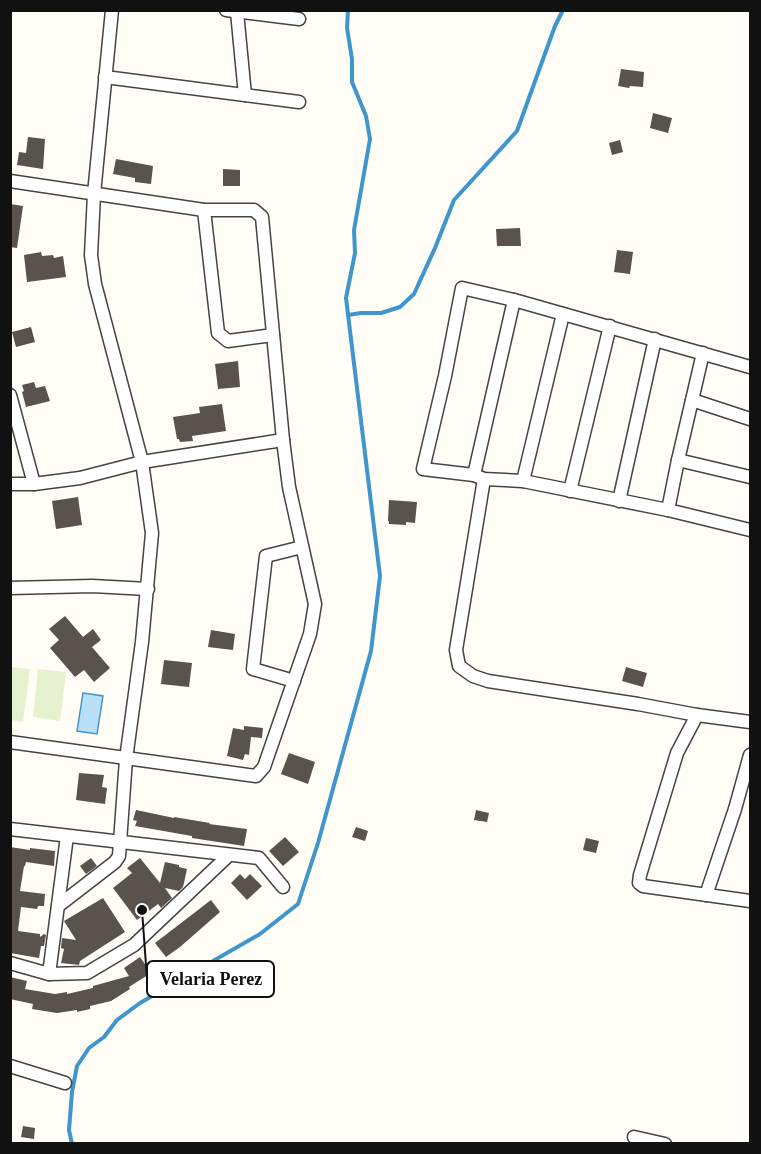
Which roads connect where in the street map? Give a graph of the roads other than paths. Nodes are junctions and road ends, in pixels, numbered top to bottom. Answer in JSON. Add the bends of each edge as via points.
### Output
{"nodes":[{"id":1,"x":112,"y":10,"type":"edge"},
{"id":2,"x":232,"y":11,"type":"edge"},
{"id":3,"x":299,"y":19,"type":"dead end"},
{"id":4,"x":105,"y":77,"type":"junction"},
{"id":5,"x":245,"y":95,"type":"junction"},
{"id":6,"x":299,"y":102,"type":"dead end"},
{"id":7,"x":10,"y":181,"type":"edge"},
{"id":8,"x":94,"y":194,"type":"junction"},
{"id":9,"x":204,"y":210,"type":"junction"},
{"id":10,"x":514,"y":300,"type":"junction"},
{"id":11,"x":563,"y":314,"type":"junction"},
{"id":12,"x":610,"y":326,"type":"junction"},
{"id":13,"x":273,"y":335,"type":"junction"},
{"id":14,"x":655,"y":339,"type":"junction"},
{"id":15,"x":703,"y":353,"type":"junction"},
{"id":16,"x":750,"y":367,"type":"edge"},
{"id":17,"x":10,"y":396,"type":"edge"},
{"id":18,"x":692,"y":400,"type":"junction"},
{"id":19,"x":750,"y":419,"type":"edge"},
{"id":20,"x":283,"y":440,"type":"junction"},
{"id":21,"x":678,"y":460,"type":"junction"},
{"id":22,"x":142,"y":462,"type":"junction"},
{"id":23,"x":479,"y":477,"type":"junction"},
{"id":24,"x":750,"y":477,"type":"edge"},
{"id":25,"x":523,"y":481,"type":"junction"},
{"id":26,"x":34,"y":483,"type":"junction"},
{"id":27,"x":10,"y":484,"type":"edge"},
{"id":28,"x":570,"y":491,"type":"junction"},
{"id":29,"x":619,"y":501,"type":"junction"},
{"id":30,"x":668,"y":510,"type":"junction"},
{"id":31,"x":750,"y":531,"type":"edge"},
{"id":32,"x":302,"y":547,"type":"junction"},
{"id":33,"x":10,"y":588,"type":"edge"},
{"id":34,"x":148,"y":589,"type":"junction"},
{"id":35,"x":294,"y":681,"type":"junction"},
{"id":36,"x":750,"y":708,"type":"edge"},
{"id":37,"x":697,"y":714,"type":"junction"},
{"id":38,"x":749,"y":722,"type":"edge"},
{"id":39,"x":10,"y":742,"type":"edge"},
{"id":40,"x":750,"y":755,"type":"edge"},
{"id":41,"x":126,"y":759,"type":"junction"},
{"id":42,"x":10,"y":829,"type":"edge"},
{"id":43,"x":67,"y":836,"type":"junction"},
{"id":44,"x":120,"y":843,"type":"junction"},
{"id":45,"x":229,"y":855,"type":"junction"},
{"id":46,"x":283,"y":887,"type":"dead end"},
{"id":47,"x":706,"y":895,"type":"junction"},
{"id":48,"x":750,"y":901,"type":"edge"},
{"id":49,"x":58,"y":906,"type":"junction"},
{"id":50,"x":10,"y":963,"type":"edge"},
{"id":51,"x":49,"y":974,"type":"junction"},
{"id":52,"x":10,"y":1066,"type":"edge"},
{"id":53,"x":65,"y":1083,"type":"dead end"},
{"id":54,"x":634,"y":1137,"type":"dead end"},
{"id":55,"x":665,"y":1143,"type":"edge"}],
"edges":[{"from":1,"to":4,"type":"street"},
{"from":2,"to":3,"type":"street"},
{"from":2,"to":5,"type":"street"},
{"from":4,"to":5,"type":"street"},
{"from":4,"to":8,"type":"street"},
{"from":5,"to":6,"type":"street"},
{"from":7,"to":8,"type":"street"},
{"from":8,"to":9,"type":"street"},
{"from":8,"to":22,"type":"street","via":[[91,255],[95,284]]},
{"from":9,"to":13,"type":"street","via":[[254,210],[262,217]]},
{"from":9,"to":13,"type":"street","via":[[218,333],[228,341]]},
{"from":10,"to":11,"type":"street"},
{"from":10,"to":23,"type":"street"},
{"from":10,"to":23,"type":"street","via":[[462,288],[423,469]]},
{"from":11,"to":12,"type":"street"},
{"from":11,"to":25,"type":"street"},
{"from":12,"to":14,"type":"street"},
{"from":12,"to":28,"type":"street"},
{"from":13,"to":20,"type":"street"},
{"from":14,"to":15,"type":"street"},
{"from":14,"to":29,"type":"street"},
{"from":15,"to":16,"type":"street"},
{"from":15,"to":18,"type":"street"},
{"from":17,"to":26,"type":"street"},
{"from":18,"to":19,"type":"street"},
{"from":18,"to":21,"type":"street"},
{"from":20,"to":22,"type":"street"},
{"from":20,"to":32,"type":"street"},
{"from":21,"to":24,"type":"street"},
{"from":21,"to":30,"type":"street"},
{"from":22,"to":26,"type":"street","via":[[80,478]]},
{"from":22,"to":34,"type":"street","via":[[152,533]]},
{"from":23,"to":25,"type":"street"},
{"from":23,"to":37,"type":"street","via":[[456,650],[459,666],[488,681]]},
{"from":25,"to":28,"type":"street"},
{"from":26,"to":27,"type":"street"},
{"from":28,"to":29,"type":"street"},
{"from":29,"to":30,"type":"street"},
{"from":30,"to":31,"type":"street"},
{"from":32,"to":35,"type":"street","via":[[315,604],[310,634]]},
{"from":32,"to":35,"type":"street","via":[[266,556],[254,669]]},
{"from":33,"to":34,"type":"street"},
{"from":34,"to":41,"type":"street"},
{"from":35,"to":41,"type":"street","via":[[264,767],[256,776]]},
{"from":36,"to":38,"type":"street"},
{"from":37,"to":38,"type":"street"},
{"from":37,"to":47,"type":"street","via":[[677,753],[639,883]]},
{"from":39,"to":41,"type":"street"},
{"from":40,"to":47,"type":"street"},
{"from":41,"to":44,"type":"street"},
{"from":42,"to":43,"type":"street"},
{"from":43,"to":44,"type":"street"},
{"from":43,"to":49,"type":"street"},
{"from":44,"to":45,"type":"street"},
{"from":44,"to":49,"type":"street","via":[[114,862]]},
{"from":45,"to":46,"type":"street","via":[[259,858]]},
{"from":45,"to":51,"type":"street","via":[[134,945],[87,973]]},
{"from":47,"to":48,"type":"street"},
{"from":49,"to":51,"type":"street"},
{"from":50,"to":51,"type":"street"},
{"from":52,"to":53,"type":"street"},
{"from":54,"to":55,"type":"street"}]}
